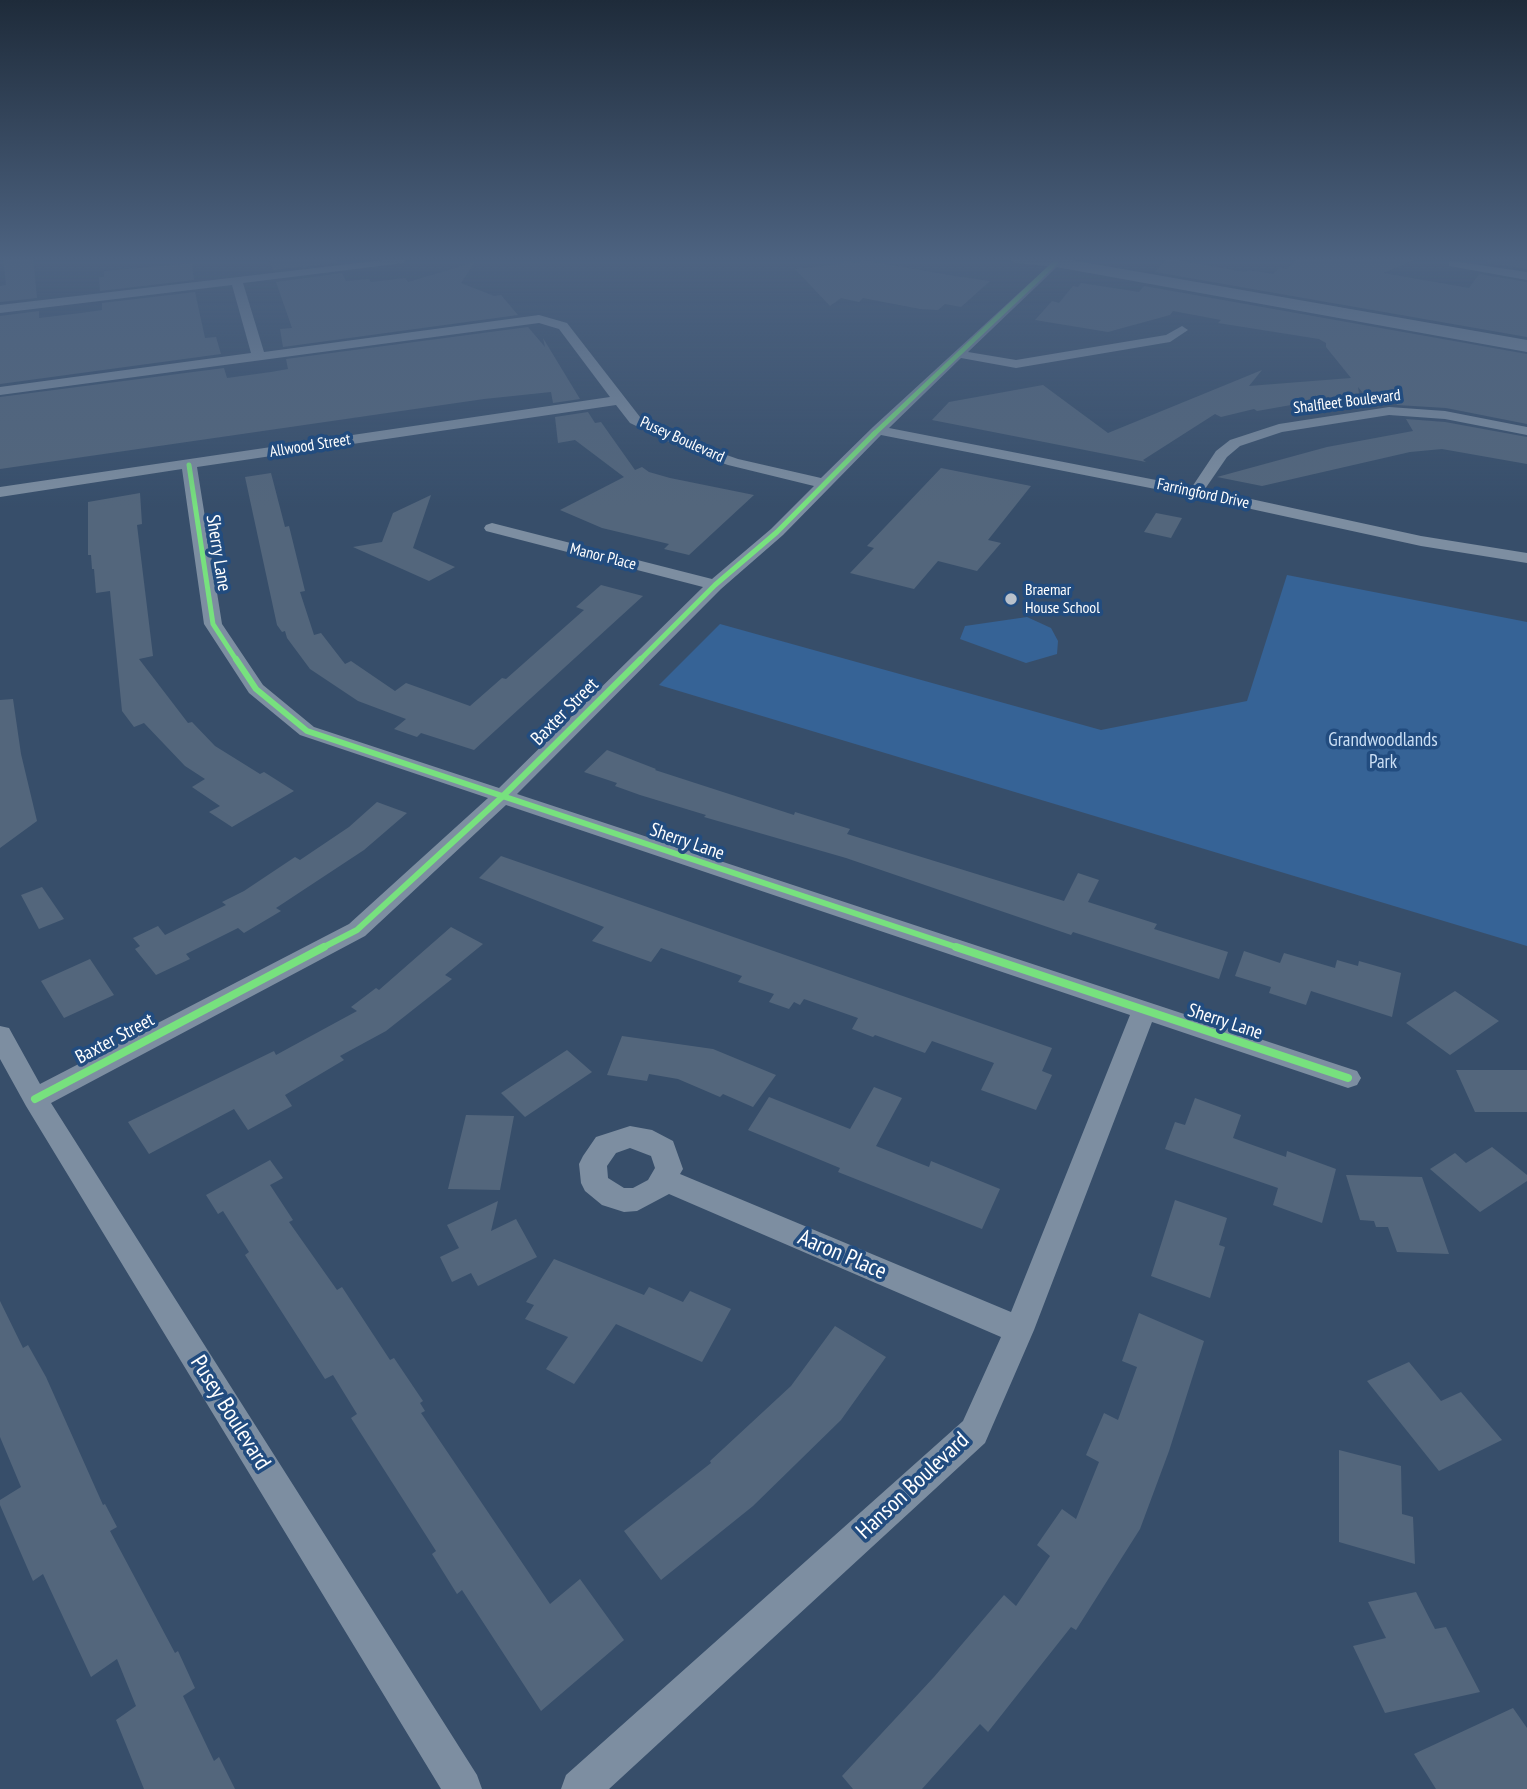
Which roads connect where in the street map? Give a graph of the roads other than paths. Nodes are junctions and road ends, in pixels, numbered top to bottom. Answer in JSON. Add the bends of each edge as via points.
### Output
{"nodes":[{"id":1,"x":254,"y":341,"type":"edge"},
{"id":2,"x":373,"y":341,"type":"edge"},
{"id":3,"x":575,"y":341,"type":"edge"},
{"id":4,"x":972,"y":341,"type":"edge"},
{"id":5,"x":1149,"y":341,"type":"edge"},
{"id":6,"x":1502,"y":341,"type":"edge"},
{"id":7,"x":1527,"y":346,"type":"edge"},
{"id":8,"x":959,"y":354,"type":"junction"},
{"id":9,"x":259,"y":357,"type":"junction"},
{"id":10,"x":0,"y":391,"type":"edge"},
{"id":11,"x":619,"y":400,"type":"junction"},
{"id":12,"x":878,"y":430,"type":"junction"},
{"id":13,"x":1527,"y":431,"type":"edge"},
{"id":14,"x":189,"y":465,"type":"junction"},
{"id":15,"x":826,"y":484,"type":"junction"},
{"id":16,"x":0,"y":492,"type":"edge"},
{"id":17,"x":1196,"y":492,"type":"junction"},
{"id":18,"x":492,"y":528,"type":"dead end"},
{"id":19,"x":1527,"y":558,"type":"edge"},
{"id":20,"x":715,"y":585,"type":"junction"},
{"id":21,"x":503,"y":796,"type":"junction"},
{"id":22,"x":1144,"y":1012,"type":"junction"},
{"id":23,"x":0,"y":1035,"type":"edge"},
{"id":24,"x":1348,"y":1078,"type":"dead end"},
{"id":25,"x":35,"y":1099,"type":"junction"},
{"id":26,"x":665,"y":1180,"type":"dead end"},
{"id":27,"x":1019,"y":1330,"type":"junction"},
{"id":28,"x":463,"y":1789,"type":"edge"},
{"id":29,"x":580,"y":1789,"type":"edge"}],
"edges":[{"from":1,"to":9,"type":"street"},
{"from":2,"to":9,"type":"street","name":"Pusey Boulevard"},
{"from":3,"to":11,"type":"street","name":"Pusey Boulevard"},
{"from":4,"to":8,"type":"street","name":"Baxter Street"},
{"from":5,"to":8,"type":"street","via":[[1016,364]]},
{"from":6,"to":7,"type":"main road"},
{"from":8,"to":12,"type":"street","name":"Baxter Street"},
{"from":9,"to":10,"type":"street","name":"Pusey Boulevard"},
{"from":11,"to":14,"type":"street","name":"Allwood Street"},
{"from":11,"to":15,"type":"street","name":"Pusey Boulevard","via":[[635,420],[693,448]]},
{"from":12,"to":15,"type":"street","name":"Baxter Street"},
{"from":12,"to":17,"type":"street","name":"Farringford Drive"},
{"from":13,"to":17,"type":"street","name":"Shalfleet Boulevard","via":[[1445,415],[1390,411],[1279,428],[1235,443],[1221,454]]},
{"from":14,"to":16,"type":"street","name":"Allwood Street"},
{"from":14,"to":21,"type":"street","name":"Sherry Lane","via":[[213,624],[256,689],[307,732]]},
{"from":15,"to":20,"type":"street","name":"Baxter Street"},
{"from":17,"to":19,"type":"street","name":"Farringford Drive","via":[[1421,541]]},
{"from":18,"to":20,"type":"street","name":"Manor Place"},
{"from":20,"to":21,"type":"street","name":"Baxter Street"},
{"from":21,"to":22,"type":"street","name":"Sherry Lane"},
{"from":21,"to":25,"type":"street","name":"Baxter Street","via":[[357,930]]},
{"from":22,"to":24,"type":"street","name":"Sherry Lane"},
{"from":22,"to":27,"type":"street","name":"Hanson Boulevard"},
{"from":23,"to":25,"type":"street","name":"Pusey Boulevard"},
{"from":25,"to":28,"type":"street","name":"Pusey Boulevard"},
{"from":26,"to":27,"type":"street","name":"Aaron Place"},
{"from":27,"to":29,"type":"street","name":"Hanson Boulevard","via":[[974,1432]]}]}
